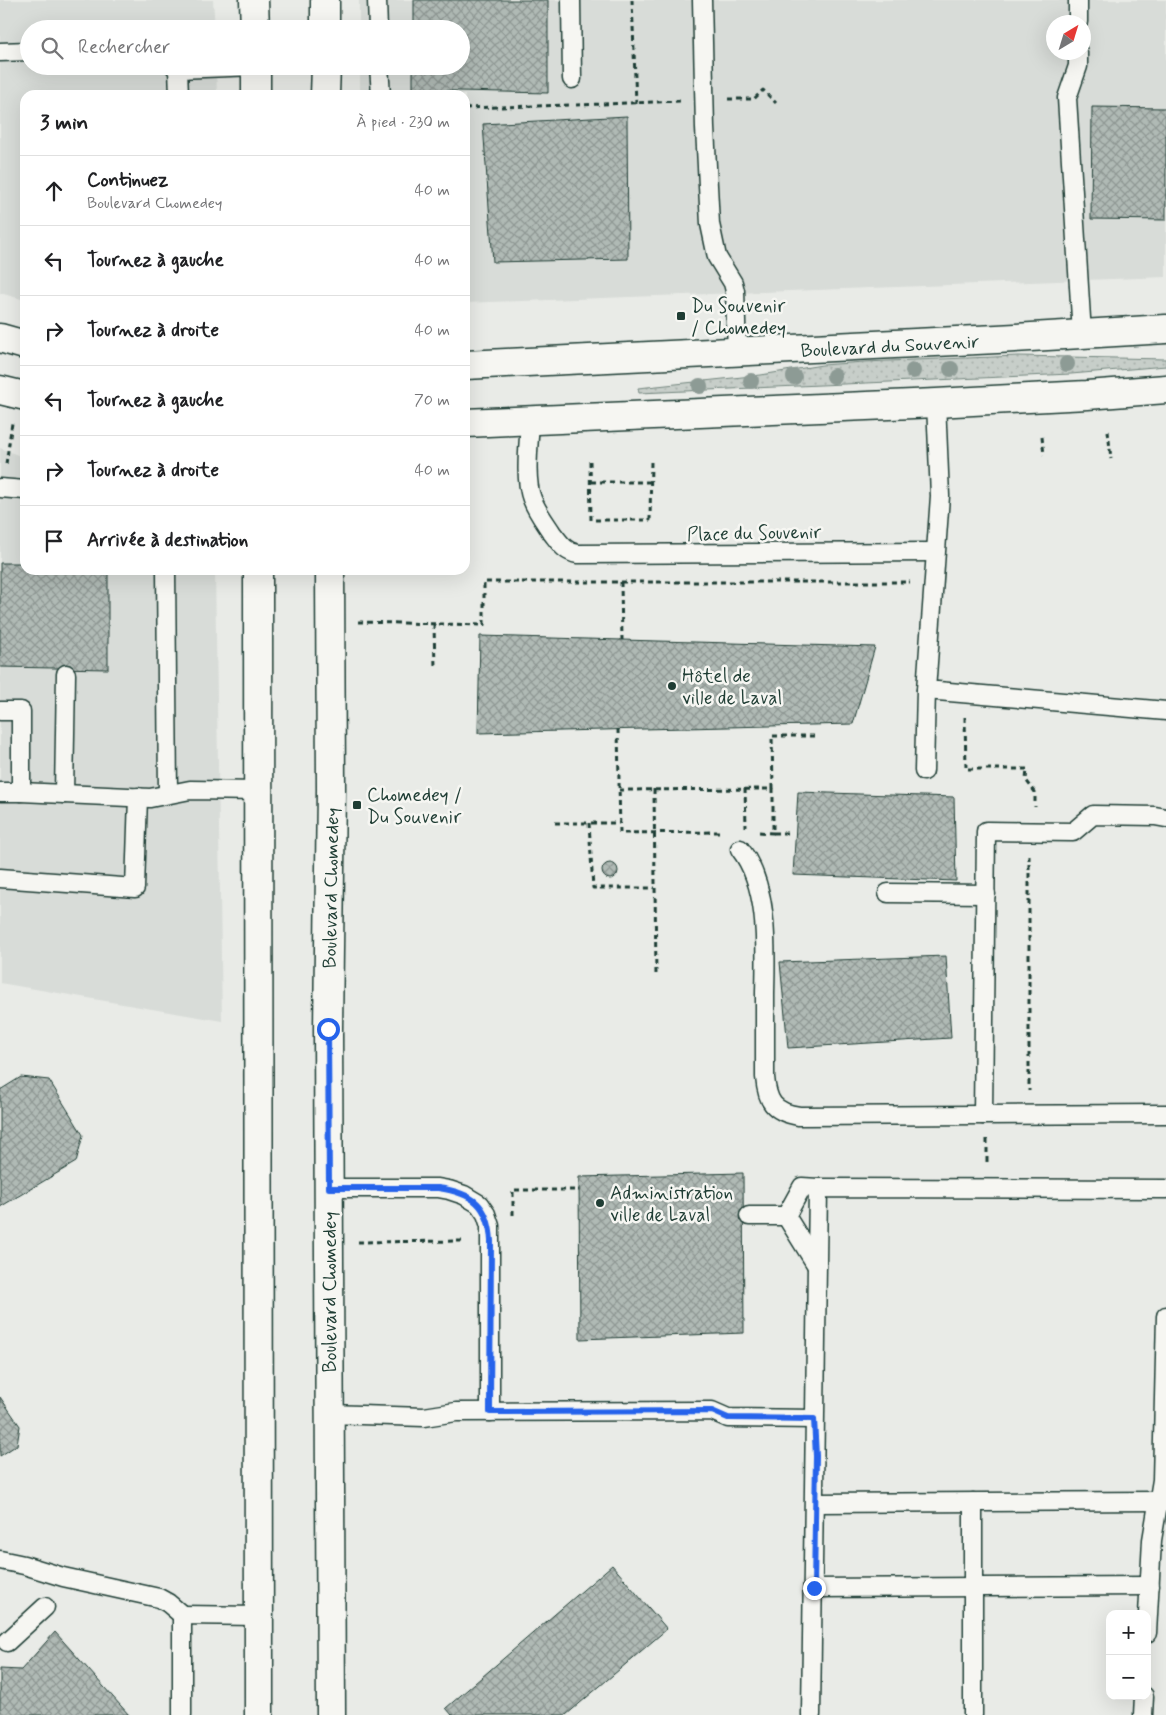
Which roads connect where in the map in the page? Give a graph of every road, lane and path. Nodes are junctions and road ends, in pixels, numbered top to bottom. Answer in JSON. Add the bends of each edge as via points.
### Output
{"nodes":[{"id":1,"x":254,"y":0,"type":"edge"},
{"id":2,"x":325,"y":0,"type":"edge"},
{"id":3,"x":377,"y":0,"type":"edge"},
{"id":4,"x":571,"y":0,"type":"edge"},
{"id":5,"x":632,"y":0,"type":"edge"},
{"id":6,"x":702,"y":0,"type":"edge"},
{"id":7,"x":1078,"y":0,"type":"edge"},
{"id":8,"x":1078,"y":15,"type":"edge"},
{"id":9,"x":255,"y":20,"type":"edge"},
{"id":10,"x":325,"y":20,"type":"edge"},
{"id":11,"x":378,"y":20,"type":"edge"},
{"id":12,"x":20,"y":51,"type":"edge"},
{"id":13,"x":0,"y":52,"type":"edge"},
{"id":14,"x":1078,"y":60,"type":"edge"},
{"id":15,"x":177,"y":75,"type":"edge"},
{"id":16,"x":256,"y":75,"type":"edge"},
{"id":17,"x":326,"y":75,"type":"edge"},
{"id":18,"x":380,"y":75,"type":"edge"},
{"id":19,"x":572,"y":79,"type":"dead end"},
{"id":20,"x":178,"y":90,"type":"edge"},
{"id":21,"x":256,"y":90,"type":"edge"},
{"id":22,"x":325,"y":90,"type":"edge"},
{"id":23,"x":380,"y":90,"type":"edge"},
{"id":24,"x":747,"y":98,"type":"dead end"},
{"id":25,"x":664,"y":102,"type":"dead end"},
{"id":26,"x":636,"y":103,"type":"junction"},
{"id":27,"x":776,"y":103,"type":"dead end"},
{"id":28,"x":470,"y":108,"type":"edge"},
{"id":29,"x":1166,"y":329,"type":"edge"},
{"id":30,"x":1082,"y":334,"type":"junction"},
{"id":31,"x":0,"y":338,"type":"edge"},
{"id":32,"x":20,"y":344,"type":"edge"},
{"id":33,"x":737,"y":352,"type":"junction"},
{"id":34,"x":473,"y":361,"type":"edge"},
{"id":35,"x":1166,"y":389,"type":"edge"},
{"id":36,"x":0,"y":390,"type":"edge"},
{"id":37,"x":936,"y":403,"type":"junction"},
{"id":38,"x":19,"y":408,"type":"edge"},
{"id":39,"x":530,"y":421,"type":"junction"},
{"id":40,"x":470,"y":424,"type":"edge"},
{"id":41,"x":1108,"y":430,"type":"dead end"},
{"id":42,"x":1042,"y":437,"type":"dead end"},
{"id":43,"x":8,"y":450,"type":"dead end"},
{"id":44,"x":1044,"y":455,"type":"dead end"},
{"id":45,"x":1110,"y":459,"type":"dead end"},
{"id":46,"x":590,"y":461,"type":"dead end"},
{"id":47,"x":651,"y":461,"type":"dead end"},
{"id":48,"x":590,"y":482,"type":"junction"},
{"id":49,"x":651,"y":482,"type":"junction"},
{"id":50,"x":0,"y":488,"type":"edge"},
{"id":51,"x":20,"y":490,"type":"edge"},
{"id":52,"x":935,"y":552,"type":"junction"},
{"id":53,"x":166,"y":575,"type":"edge"},
{"id":54,"x":258,"y":575,"type":"edge"},
{"id":55,"x":330,"y":575,"type":"edge"},
{"id":56,"x":621,"y":582,"type":"junction"},
{"id":57,"x":910,"y":582,"type":"dead end"},
{"id":58,"x":358,"y":622,"type":"dead end"},
{"id":59,"x":434,"y":624,"type":"junction"},
{"id":60,"x":622,"y":640,"type":"dead end"},
{"id":61,"x":435,"y":668,"type":"dead end"},
{"id":62,"x":66,"y":674,"type":"dead end"},
{"id":63,"x":926,"y":690,"type":"junction"},
{"id":64,"x":964,"y":694,"type":"junction"},
{"id":65,"x":0,"y":711,"type":"edge"},
{"id":66,"x":1166,"y":711,"type":"edge"},
{"id":67,"x":618,"y":729,"type":"dead end"},
{"id":68,"x":814,"y":736,"type":"dead end"},
{"id":69,"x":1027,"y":769,"type":"dead end"},
{"id":70,"x":924,"y":771,"type":"dead end"},
{"id":71,"x":745,"y":788,"type":"junction"},
{"id":72,"x":654,"y":789,"type":"junction"},
{"id":73,"x":773,"y":789,"type":"junction"},
{"id":74,"x":619,"y":790,"type":"junction"},
{"id":75,"x":0,"y":792,"type":"edge"},
{"id":76,"x":21,"y":792,"type":"junction"},
{"id":77,"x":259,"y":792,"type":"junction"},
{"id":78,"x":64,"y":794,"type":"junction"},
{"id":79,"x":168,"y":794,"type":"junction"},
{"id":80,"x":138,"y":797,"type":"junction"},
{"id":81,"x":1166,"y":818,"type":"edge"},
{"id":82,"x":555,"y":823,"type":"dead end"},
{"id":83,"x":589,"y":823,"type":"junction"},
{"id":84,"x":619,"y":823,"type":"junction"},
{"id":85,"x":727,"y":832,"type":"dead end"},
{"id":86,"x":755,"y":832,"type":"dead end"},
{"id":87,"x":773,"y":832,"type":"junction"},
{"id":88,"x":654,"y":833,"type":"junction"},
{"id":89,"x":788,"y":833,"type":"dead end"},
{"id":90,"x":743,"y":840,"type":"joint"},
{"id":91,"x":0,"y":878,"type":"edge"},
{"id":92,"x":1028,"y":884,"type":"dead end"},
{"id":93,"x":655,"y":888,"type":"junction"},
{"id":94,"x":888,"y":893,"type":"dead end"},
{"id":95,"x":986,"y":894,"type":"junction"},
{"id":96,"x":656,"y":977,"type":"dead end"},
{"id":97,"x":1029,"y":1099,"type":"dead end"},
{"id":98,"x":1166,"y":1114,"type":"edge"},
{"id":99,"x":982,"y":1115,"type":"junction"},
{"id":100,"x":329,"y":1188,"type":"junction"},
{"id":101,"x":818,"y":1188,"type":"junction"},
{"id":102,"x":1166,"y":1189,"type":"edge"},
{"id":103,"x":579,"y":1190,"type":"dead end"},
{"id":104,"x":749,"y":1216,"type":"dead end"},
{"id":105,"x":786,"y":1216,"type":"junction"},
{"id":106,"x":513,"y":1224,"type":"dead end"},
{"id":107,"x":466,"y":1241,"type":"dead end"},
{"id":108,"x":358,"y":1242,"type":"dead end"},
{"id":109,"x":817,"y":1266,"type":"junction"},
{"id":110,"x":1166,"y":1316,"type":"edge"},
{"id":111,"x":490,"y":1412,"type":"junction"},
{"id":112,"x":330,"y":1414,"type":"junction"},
{"id":113,"x":814,"y":1419,"type":"junction"},
{"id":114,"x":973,"y":1502,"type":"junction"},
{"id":115,"x":1159,"y":1502,"type":"junction"},
{"id":116,"x":814,"y":1503,"type":"junction"},
{"id":117,"x":0,"y":1560,"type":"edge"},
{"id":118,"x":973,"y":1586,"type":"junction"},
{"id":119,"x":1150,"y":1586,"type":"junction"},
{"id":120,"x":814,"y":1588,"type":"junction"},
{"id":121,"x":44,"y":1607,"type":"dead end"},
{"id":122,"x":1148,"y":1610,"type":"edge"},
{"id":123,"x":182,"y":1615,"type":"junction"},
{"id":124,"x":258,"y":1616,"type":"junction"},
{"id":125,"x":7,"y":1642,"type":"dead end"},
{"id":126,"x":1144,"y":1700,"type":"edge"},
{"id":127,"x":182,"y":1715,"type":"edge"},
{"id":128,"x":259,"y":1715,"type":"edge"},
{"id":129,"x":331,"y":1715,"type":"edge"},
{"id":130,"x":812,"y":1715,"type":"edge"},
{"id":131,"x":973,"y":1715,"type":"edge"},
{"id":132,"x":1143,"y":1715,"type":"edge"}],
"edges":[{"from":1,"to":9,"type":"street"},
{"from":2,"to":10,"type":"street"},
{"from":3,"to":11,"type":"lane"},
{"from":4,"to":19,"type":"lane"},
{"from":5,"to":26,"type":"path"},
{"from":6,"to":33,"type":"lane","via":[[710,224],[717,257],[736,290]]},
{"from":7,"to":8,"type":"lane"},
{"from":12,"to":13,"type":"lane"},
{"from":14,"to":30,"type":"lane","via":[[1067,98]]},
{"from":15,"to":20,"type":"lane"},
{"from":16,"to":21,"type":"street"},
{"from":17,"to":22,"type":"street"},
{"from":18,"to":23,"type":"lane"},
{"from":24,"to":27,"type":"path","via":[[754,99],[763,90]]},
{"from":25,"to":26,"type":"path"},
{"from":26,"to":28,"type":"path"},
{"from":29,"to":30,"type":"street","name":"Boulevard du Souvenir"},
{"from":30,"to":33,"type":"street","name":"Boulevard du Souvenir"},
{"from":31,"to":32,"type":"street"},
{"from":33,"to":34,"type":"street","name":"Boulevard du Souvenir"},
{"from":35,"to":37,"type":"street"},
{"from":36,"to":38,"type":"street"},
{"from":37,"to":39,"type":"street"},
{"from":37,"to":52,"type":"lane","via":[[940,496]]},
{"from":38,"to":43,"type":"path"},
{"from":39,"to":40,"type":"street"},
{"from":39,"to":52,"type":"lane","name":"Place du Souvenir","via":[[529,486],[532,498],[538,513],[562,547],[570,552]]},
{"from":41,"to":45,"type":"path"},
{"from":42,"to":44,"type":"path"},
{"from":46,"to":48,"type":"path"},
{"from":47,"to":49,"type":"path"},
{"from":48,"to":49,"type":"path"},
{"from":48,"to":49,"type":"path","via":[[591,520],[650,520]]},
{"from":50,"to":51,"type":"lane"},
{"from":52,"to":63,"type":"lane"},
{"from":53,"to":79,"type":"lane"},
{"from":54,"to":77,"type":"street"},
{"from":55,"to":100,"type":"street","name":"Boulevard Chomedey"},
{"from":56,"to":57,"type":"path"},
{"from":56,"to":59,"type":"path","via":[[484,582],[484,625]]},
{"from":56,"to":60,"type":"path"},
{"from":58,"to":59,"type":"path"},
{"from":59,"to":61,"type":"path"},
{"from":62,"to":78,"type":"lane"},
{"from":63,"to":64,"type":"lane"},
{"from":63,"to":70,"type":"lane"},
{"from":64,"to":66,"type":"lane"},
{"from":64,"to":69,"type":"path","via":[[966,768]]},
{"from":65,"to":76,"type":"lane","via":[[21,711]]},
{"from":67,"to":74,"type":"path"},
{"from":68,"to":73,"type":"path","via":[[772,736]]},
{"from":71,"to":72,"type":"path"},
{"from":71,"to":73,"type":"path"},
{"from":71,"to":90,"type":"path"},
{"from":72,"to":74,"type":"path"},
{"from":72,"to":88,"type":"path"},
{"from":73,"to":87,"type":"path"},
{"from":74,"to":84,"type":"path"},
{"from":75,"to":76,"type":"lane"},
{"from":76,"to":78,"type":"lane"},
{"from":77,"to":79,"type":"lane","via":[[190,790]]},
{"from":77,"to":124,"type":"street"},
{"from":78,"to":80,"type":"lane"},
{"from":79,"to":80,"type":"lane"},
{"from":80,"to":91,"type":"lane","via":[[135,888]]},
{"from":81,"to":95,"type":"lane","via":[[1093,815],[1073,832],[986,831]]},
{"from":82,"to":83,"type":"path"},
{"from":83,"to":84,"type":"path"},
{"from":83,"to":93,"type":"path","via":[[593,888]]},
{"from":84,"to":88,"type":"path","via":[[620,833]]},
{"from":85,"to":88,"type":"path"},
{"from":86,"to":87,"type":"path"},
{"from":87,"to":89,"type":"path"},
{"from":88,"to":93,"type":"path"},
{"from":90,"to":99,"type":"lane","via":[[755,875],[766,937],[765,1077],[766,1092],[771,1102],[779,1110],[799,1116]]},
{"from":92,"to":97,"type":"path"},
{"from":93,"to":96,"type":"path"},
{"from":94,"to":95,"type":"lane"},
{"from":95,"to":99,"type":"lane"},
{"from":98,"to":99,"type":"lane"},
{"from":100,"to":111,"type":"lane","via":[[438,1188],[464,1195],[479,1204],[490,1226]]},
{"from":100,"to":112,"type":"street","name":"Boulevard Chomedey"},
{"from":101,"to":102,"type":"lane"},
{"from":101,"to":105,"type":"lane","via":[[802,1188]]},
{"from":101,"to":109,"type":"lane"},
{"from":103,"to":106,"type":"path","via":[[513,1190]]},
{"from":104,"to":105,"type":"lane"},
{"from":105,"to":109,"type":"lane"},
{"from":107,"to":108,"type":"path"},
{"from":109,"to":113,"type":"lane"},
{"from":110,"to":115,"type":"lane"},
{"from":111,"to":112,"type":"lane","via":[[456,1412],[424,1417]]},
{"from":111,"to":113,"type":"lane","via":[[712,1411],[728,1418]]},
{"from":112,"to":129,"type":"street","name":"Boulevard Chomedey"},
{"from":113,"to":116,"type":"lane"},
{"from":114,"to":115,"type":"lane"},
{"from":114,"to":116,"type":"lane"},
{"from":114,"to":118,"type":"lane"},
{"from":115,"to":119,"type":"lane","via":[[1152,1540]]},
{"from":116,"to":120,"type":"lane"},
{"from":117,"to":123,"type":"lane","via":[[159,1598]]},
{"from":118,"to":119,"type":"lane"},
{"from":118,"to":120,"type":"lane"},
{"from":118,"to":131,"type":"lane"},
{"from":119,"to":122,"type":"lane"},
{"from":120,"to":130,"type":"lane"},
{"from":121,"to":125,"type":"lane"},
{"from":123,"to":124,"type":"lane"},
{"from":123,"to":127,"type":"lane"},
{"from":124,"to":128,"type":"street"},
{"from":126,"to":132,"type":"lane"}]}
